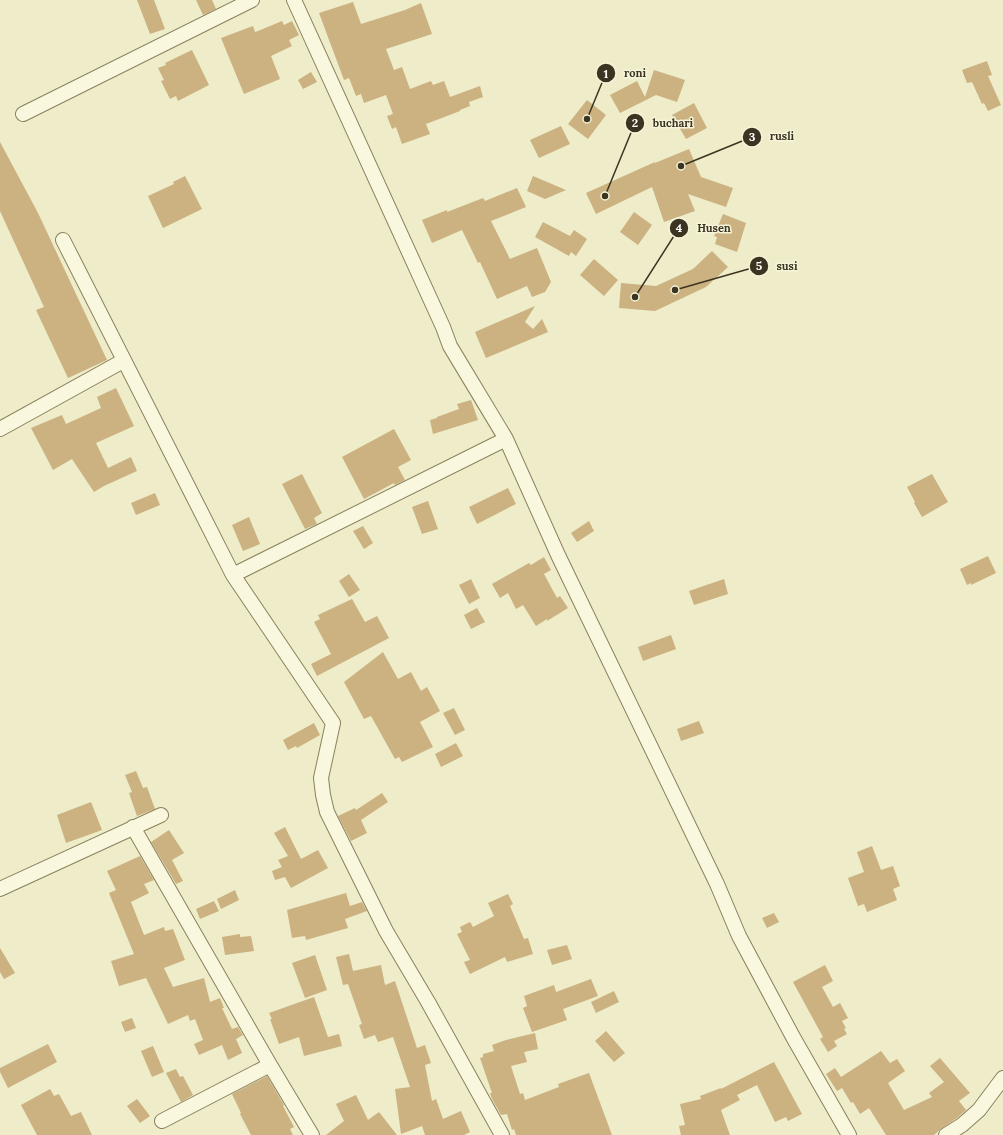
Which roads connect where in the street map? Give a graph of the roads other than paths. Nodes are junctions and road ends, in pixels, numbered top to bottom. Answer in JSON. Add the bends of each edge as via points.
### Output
{"nodes":[{"id":1,"x":252,"y":0,"type":"edge"},
{"id":2,"x":294,"y":0,"type":"edge"},
{"id":3,"x":23,"y":114,"type":"dead end"},
{"id":4,"x":63,"y":240,"type":"dead end"},
{"id":5,"x":123,"y":361,"type":"junction"},
{"id":6,"x":0,"y":429,"type":"edge"},
{"id":7,"x":506,"y":439,"type":"junction"},
{"id":8,"x":233,"y":575,"type":"junction"},
{"id":9,"x":161,"y":815,"type":"dead end"},
{"id":10,"x":133,"y":827,"type":"junction"},
{"id":11,"x":0,"y":889,"type":"edge"},
{"id":12,"x":270,"y":1065,"type":"junction"},
{"id":13,"x":1003,"y":1078,"type":"edge"},
{"id":14,"x":162,"y":1121,"type":"dead end"},
{"id":15,"x":312,"y":1135,"type":"edge"},
{"id":16,"x":502,"y":1135,"type":"edge"},
{"id":17,"x":849,"y":1135,"type":"edge"},
{"id":18,"x":946,"y":1135,"type":"edge"}],
"edges":[{"from":1,"to":3,"type":"street"},
{"from":2,"to":7,"type":"street","via":[[450,346]]},
{"from":4,"to":5,"type":"street"},
{"from":5,"to":6,"type":"street"},
{"from":5,"to":8,"type":"street"},
{"from":7,"to":8,"type":"street"},
{"from":7,"to":17,"type":"street","via":[[558,555],[717,884],[739,936]]},
{"from":8,"to":16,"type":"street","via":[[333,723],[321,778],[327,812],[386,931]]},
{"from":9,"to":10,"type":"street"},
{"from":10,"to":11,"type":"street"},
{"from":10,"to":12,"type":"street"},
{"from":12,"to":14,"type":"street"},
{"from":12,"to":15,"type":"street"},
{"from":13,"to":18,"type":"street","via":[[978,1110]]}]}
